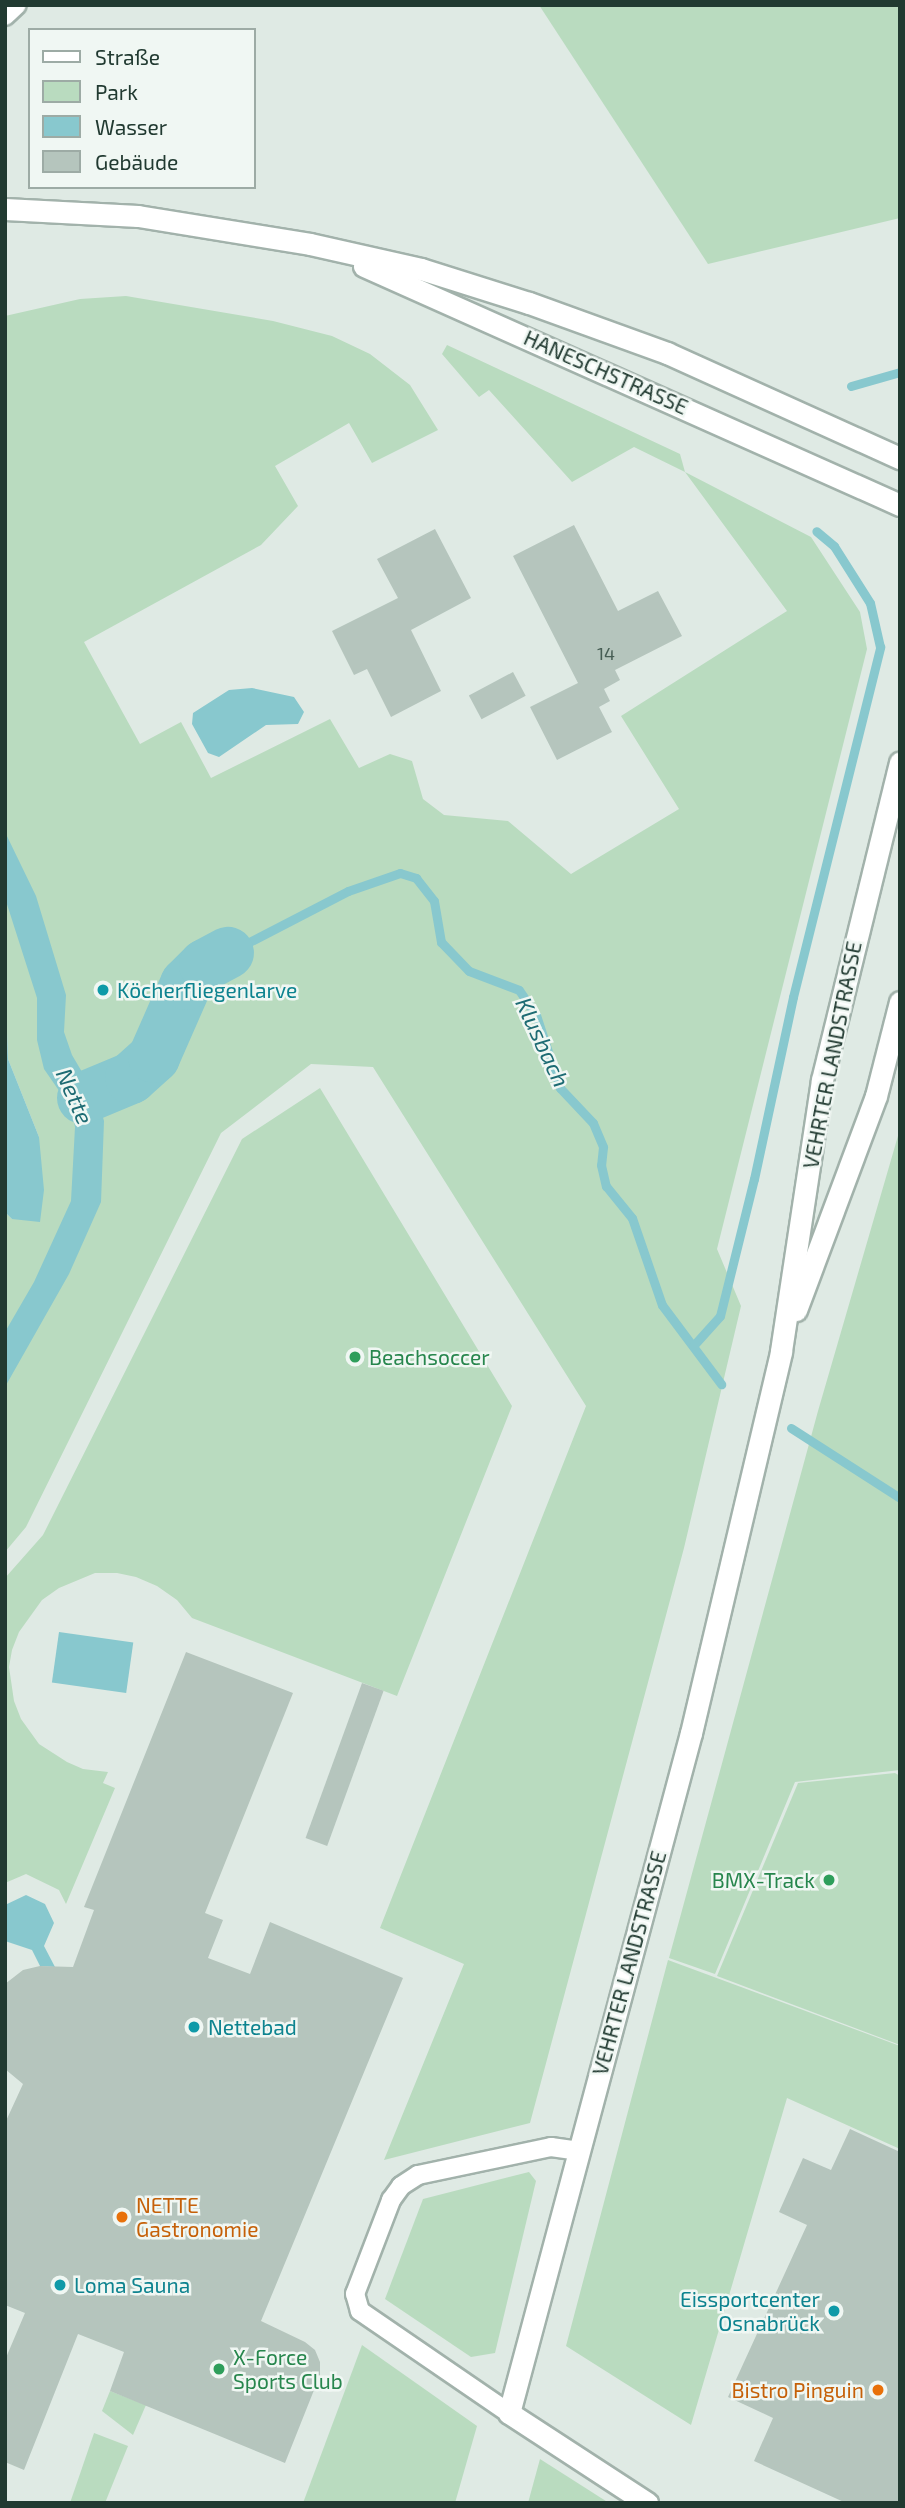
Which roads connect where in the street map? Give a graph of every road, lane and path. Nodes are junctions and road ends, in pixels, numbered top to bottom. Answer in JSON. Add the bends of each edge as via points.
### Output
{"nodes":[{"id":1,"x":17,"y":5,"type":"edge"},
{"id":2,"x":5,"y":16,"type":"edge"},
{"id":3,"x":5,"y":209,"type":"edge"},
{"id":4,"x":310,"y":244,"type":"junction"},
{"id":5,"x":900,"y":458,"type":"edge"},
{"id":6,"x":900,"y":505,"type":"edge"},
{"id":7,"x":900,"y":762,"type":"edge"},
{"id":8,"x":900,"y":1002,"type":"edge"},
{"id":9,"x":781,"y":1351,"type":"junction"},
{"id":10,"x":578,"y":2151,"type":"junction"},
{"id":11,"x":509,"y":2413,"type":"junction"},
{"id":12,"x":647,"y":2503,"type":"edge"}],
"edges":[{"from":1,"to":2,"type":"lane"},
{"from":3,"to":4,"type":"main road","name":"HANESCHSTRASSE","via":[[138,216]]},
{"from":4,"to":5,"type":"main road","name":"HANESCHSTRASSE","via":[[421,269],[642,344]]},
{"from":4,"to":6,"type":"main road","name":"HANESCHSTRASSE","via":[[431,293]]},
{"from":7,"to":9,"type":"main road","name":"VEHRTER LANDSTRASSE","via":[[822,1080]]},
{"from":8,"to":9,"type":"main road","name":"VEHRTER LANDSTRASSE","via":[[876,1096]]},
{"from":9,"to":10,"type":"main road","name":"VEHRTER LANDSTRASSE","via":[[691,1733]]},
{"from":10,"to":11,"type":"main road","name":"VEHRTER LANDSTRASSE"},
{"from":10,"to":11,"type":"lane","via":[[551,2147],[418,2175],[391,2200],[355,2294],[360,2311]]},
{"from":11,"to":12,"type":"main road"}]}
